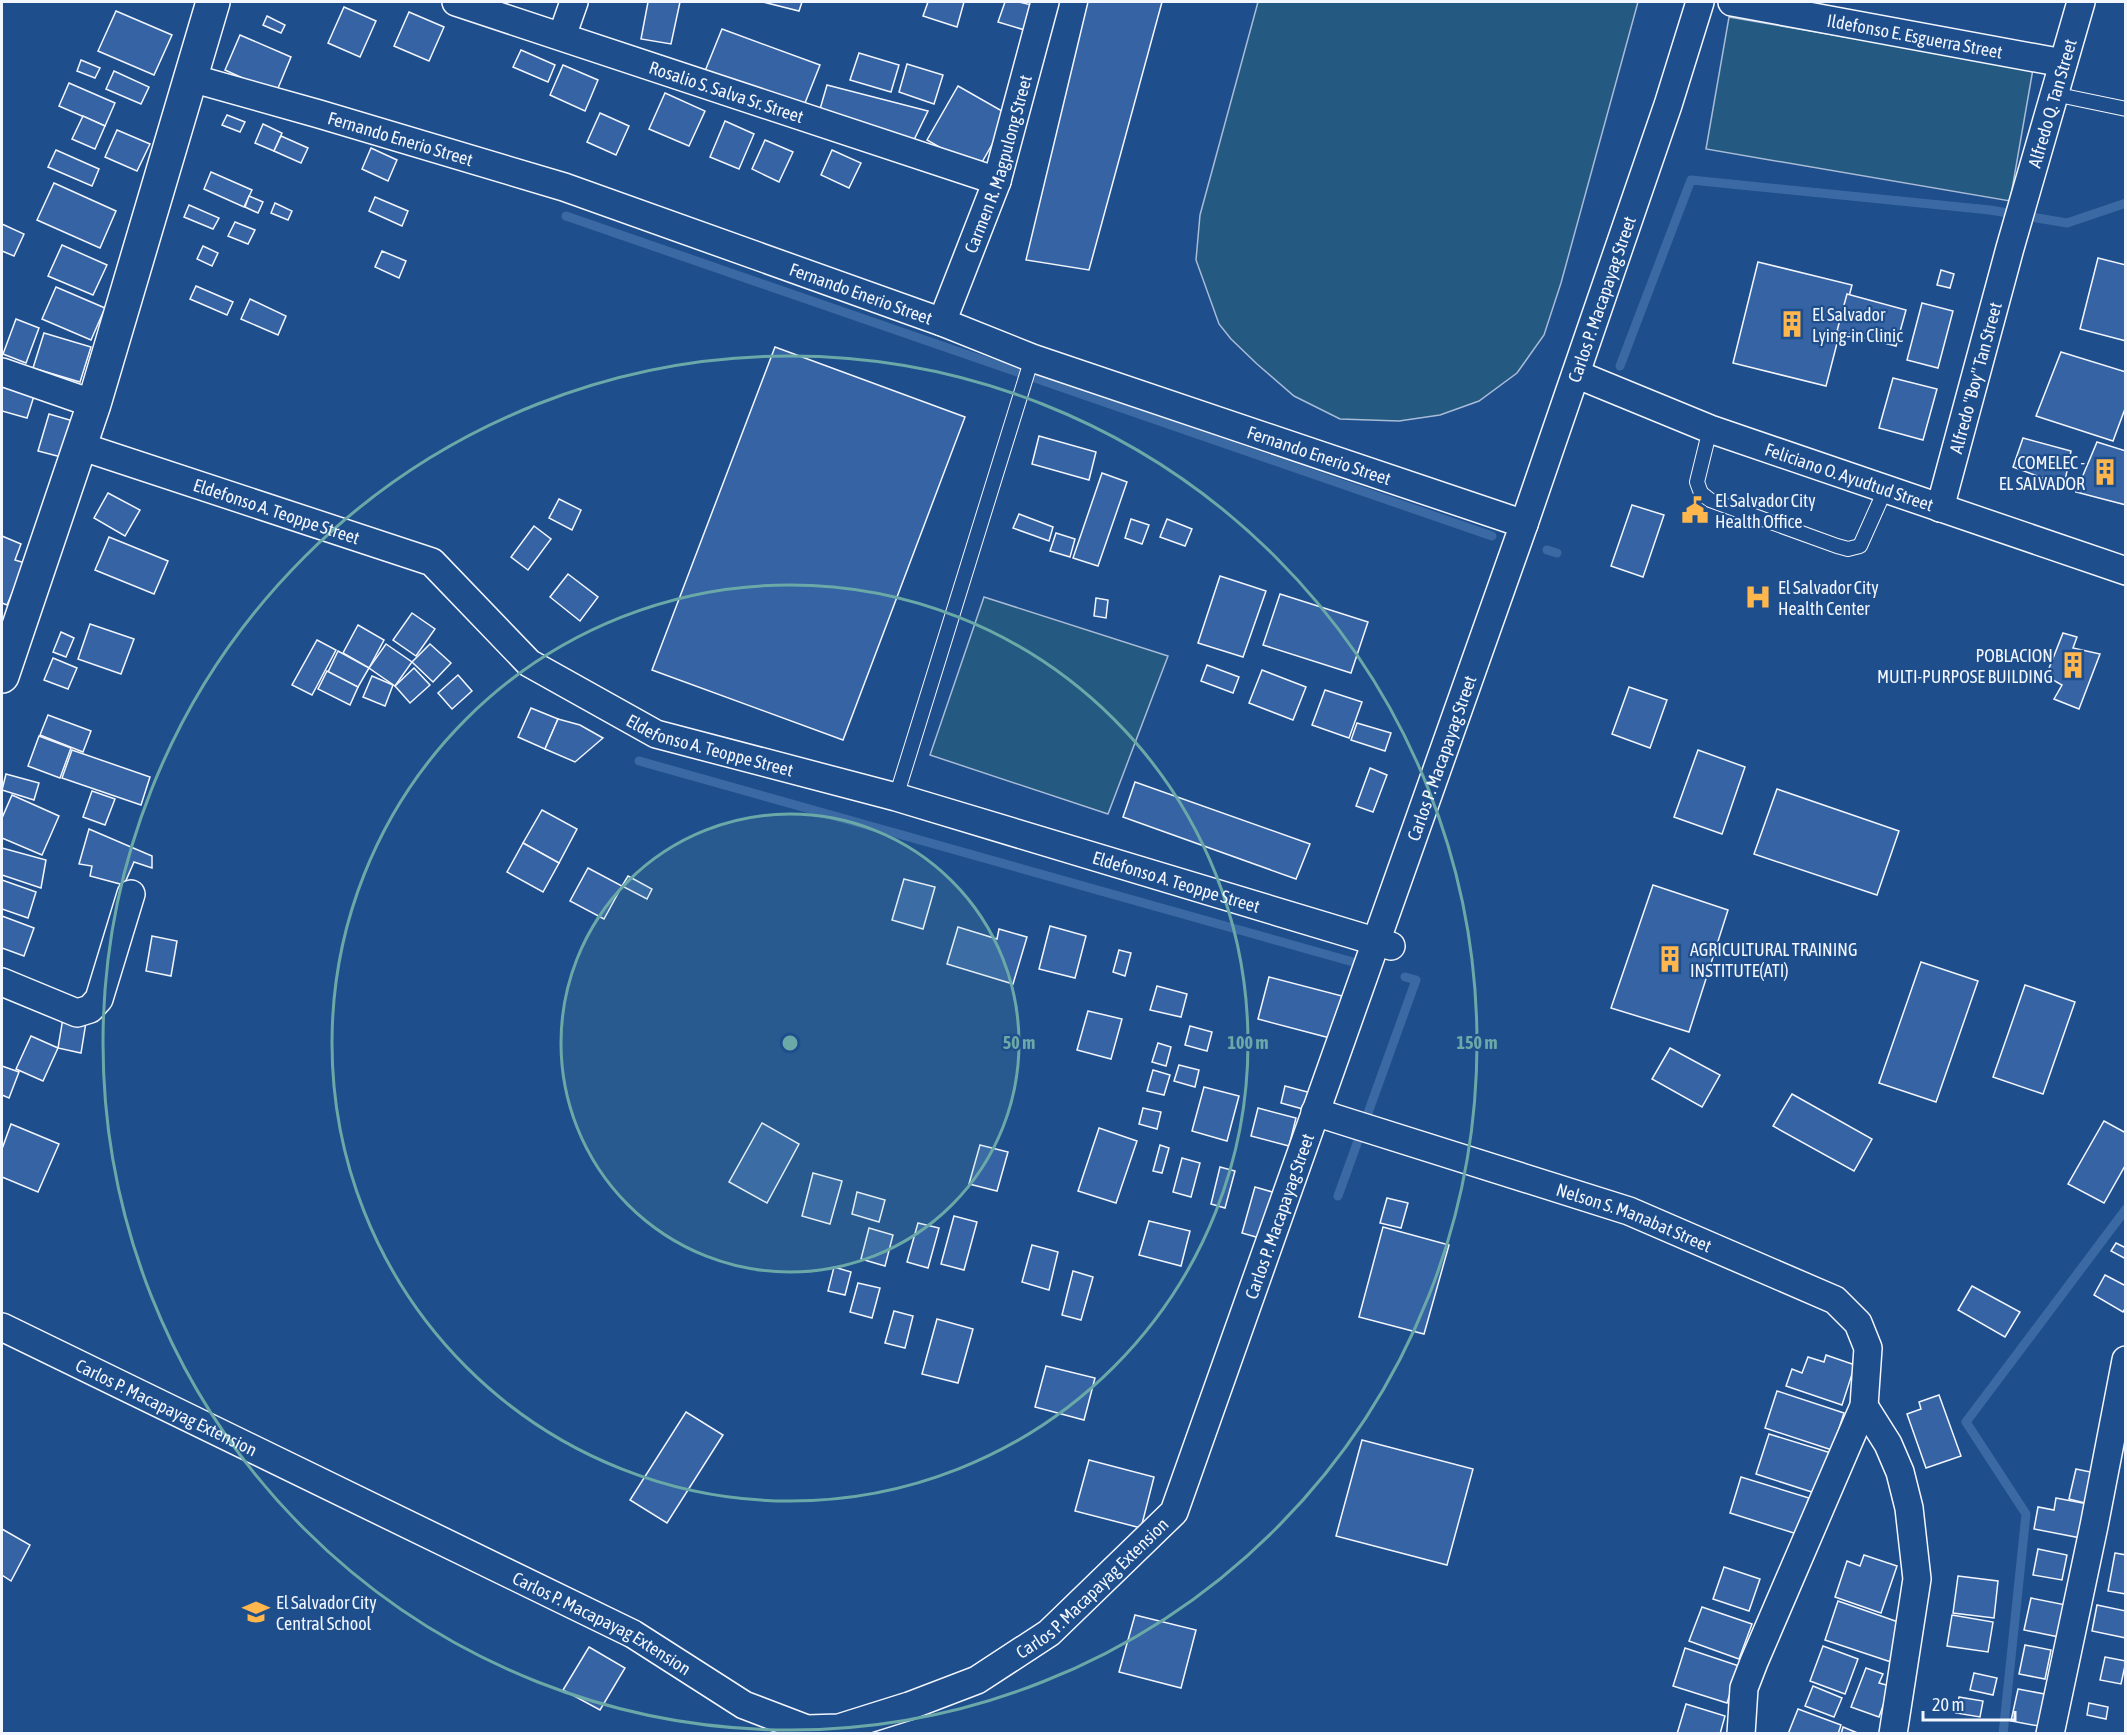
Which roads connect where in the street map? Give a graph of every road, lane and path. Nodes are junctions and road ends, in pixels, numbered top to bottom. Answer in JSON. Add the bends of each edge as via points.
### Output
{"nodes":[{"id":1,"x":213,"y":2,"type":"edge"},
{"id":2,"x":456,"y":2,"type":"edge"},
{"id":3,"x":574,"y":2,"type":"edge"},
{"id":4,"x":1045,"y":2,"type":"edge"},
{"id":5,"x":1700,"y":2,"type":"edge"},
{"id":6,"x":1732,"y":2,"type":"edge"},
{"id":7,"x":2081,"y":2,"type":"edge"},
{"id":8,"x":562,"y":36,"type":"junction"},
{"id":9,"x":2063,"y":63,"type":"junction"},
{"id":10,"x":191,"y":78,"type":"junction"},
{"id":11,"x":2054,"y":94,"type":"junction"},
{"id":12,"x":2126,"y":109,"type":"edge"},
{"id":13,"x":997,"y":181,"type":"junction"},
{"id":14,"x":2010,"y":248,"type":"joint"},
{"id":15,"x":942,"y":322,"type":"junction"},
{"id":16,"x":1030,"y":362,"type":"junction"},
{"id":17,"x":2,"y":372,"type":"edge"},
{"id":18,"x":1576,"y":374,"type":"junction"},
{"id":19,"x":94,"y":404,"type":"junction"},
{"id":20,"x":1710,"y":429,"type":"junction"},
{"id":21,"x":80,"y":446,"type":"junction"},
{"id":22,"x":1885,"y":490,"type":"junction"},
{"id":23,"x":1940,"y":508,"type":"junction"},
{"id":24,"x":1524,"y":524,"type":"junction"},
{"id":25,"x":2126,"y":571,"type":"edge"},
{"id":26,"x":2,"y":676,"type":"edge"},
{"id":27,"x":896,"y":797,"type":"junction"},
{"id":28,"x":131,"y":894,"type":"dead end"},
{"id":29,"x":1384,"y":944,"type":"junction"},
{"id":30,"x":2,"y":982,"type":"edge"},
{"id":31,"x":1316,"y":1112,"type":"junction"},
{"id":32,"x":2,"y":1327,"type":"edge"},
{"id":33,"x":2126,"y":1360,"type":"edge"},
{"id":34,"x":1864,"y":1406,"type":"junction"},
{"id":35,"x":1174,"y":1512,"type":"joint"},
{"id":36,"x":806,"y":1731,"type":"edge"},
{"id":37,"x":1741,"y":1734,"type":"edge"},
{"id":38,"x":1893,"y":1734,"type":"edge"},
{"id":39,"x":2050,"y":1734,"type":"edge"}],
"edges":[{"from":1,"to":10,"type":"street"},
{"from":2,"to":8,"type":"street","name":"Rosalio S. Salva Sr. Street"},
{"from":3,"to":8,"type":"street"},
{"from":4,"to":13,"type":"street","name":"Carmen R. Magpulong Street"},
{"from":5,"to":18,"type":"street","name":"Carlos P. Macapayag Street"},
{"from":6,"to":9,"type":"street","name":"Ildefonso E. Esguerra Street"},
{"from":7,"to":9,"type":"street","name":"Alfredo Q. Tan Street"},
{"from":8,"to":13,"type":"street","name":"Rosalio S. Salva Sr. Street"},
{"from":9,"to":11,"type":"street","name":"Alfredo Q. Tan Street"},
{"from":10,"to":15,"type":"street","name":"Fernando Enerio Street","via":[[564,187]]},
{"from":10,"to":19,"type":"street"},
{"from":11,"to":12,"type":"lane"},
{"from":11,"to":14,"type":"street","name":"Alfredo Q. Tan Street"},
{"from":13,"to":15,"type":"street","name":"Carmen R. Magpulong Street"},
{"from":14,"to":23,"type":"street","name":"Alfredo \"Boy\" Tan Street"},
{"from":15,"to":16,"type":"street","name":"Fernando Enerio Street"},
{"from":16,"to":24,"type":"street","name":"Fernando Enerio Street"},
{"from":16,"to":27,"type":"lane"},
{"from":17,"to":19,"type":"street"},
{"from":18,"to":20,"type":"street","name":"Feliciano O. Ayudtud Street"},
{"from":18,"to":24,"type":"street","name":"Carlos P. Macapayag Street"},
{"from":19,"to":21,"type":"street"},
{"from":20,"to":22,"type":"street","name":"Feliciano O. Ayudtud Street"},
{"from":20,"to":22,"type":"lane","via":[[1697,482],[1701,493],[1710,500],[1837,546],[1860,546]]},
{"from":21,"to":26,"type":"street"},
{"from":21,"to":27,"type":"street","name":"Eldefonso A. Teoppe Street","via":[[432,562],[529,663],[656,734]]},
{"from":22,"to":23,"type":"street","name":"Feliciano O. Ayudtud Street"},
{"from":23,"to":25,"type":"street","name":"Feliciano O. Ayudtud Street"},
{"from":24,"to":29,"type":"street","name":"Carlos P. Macapayag Street"},
{"from":27,"to":29,"type":"street","name":"Eldefonso A. Teoppe Street"},
{"from":28,"to":30,"type":"street","via":[[99,999],[90,1010],[77,1013]]},
{"from":29,"to":31,"type":"street","name":"Carlos P. Macapayag Street"},
{"from":31,"to":34,"type":"street","name":"Nelson S. Manabat Street","via":[[1629,1211],[1835,1300],[1858,1323],[1868,1348]]},
{"from":31,"to":35,"type":"street","name":"Carlos P. Macapayag Street"},
{"from":32,"to":36,"type":"street","name":"Carlos P. Macapayag Extension","via":[[633,1634],[744,1705]]},
{"from":33,"to":39,"type":"street"},
{"from":34,"to":37,"type":"street","name":"Nelson S. Manabat Street","via":[[1744,1688]]},
{"from":34,"to":38,"type":"street","via":[[1900,1472],[1909,1508],[1917,1579]]},
{"from":35,"to":36,"type":"street","name":"Carlos P. Macapayag Extension","via":[[1049,1633],[977,1680],[839,1728]]}]}
